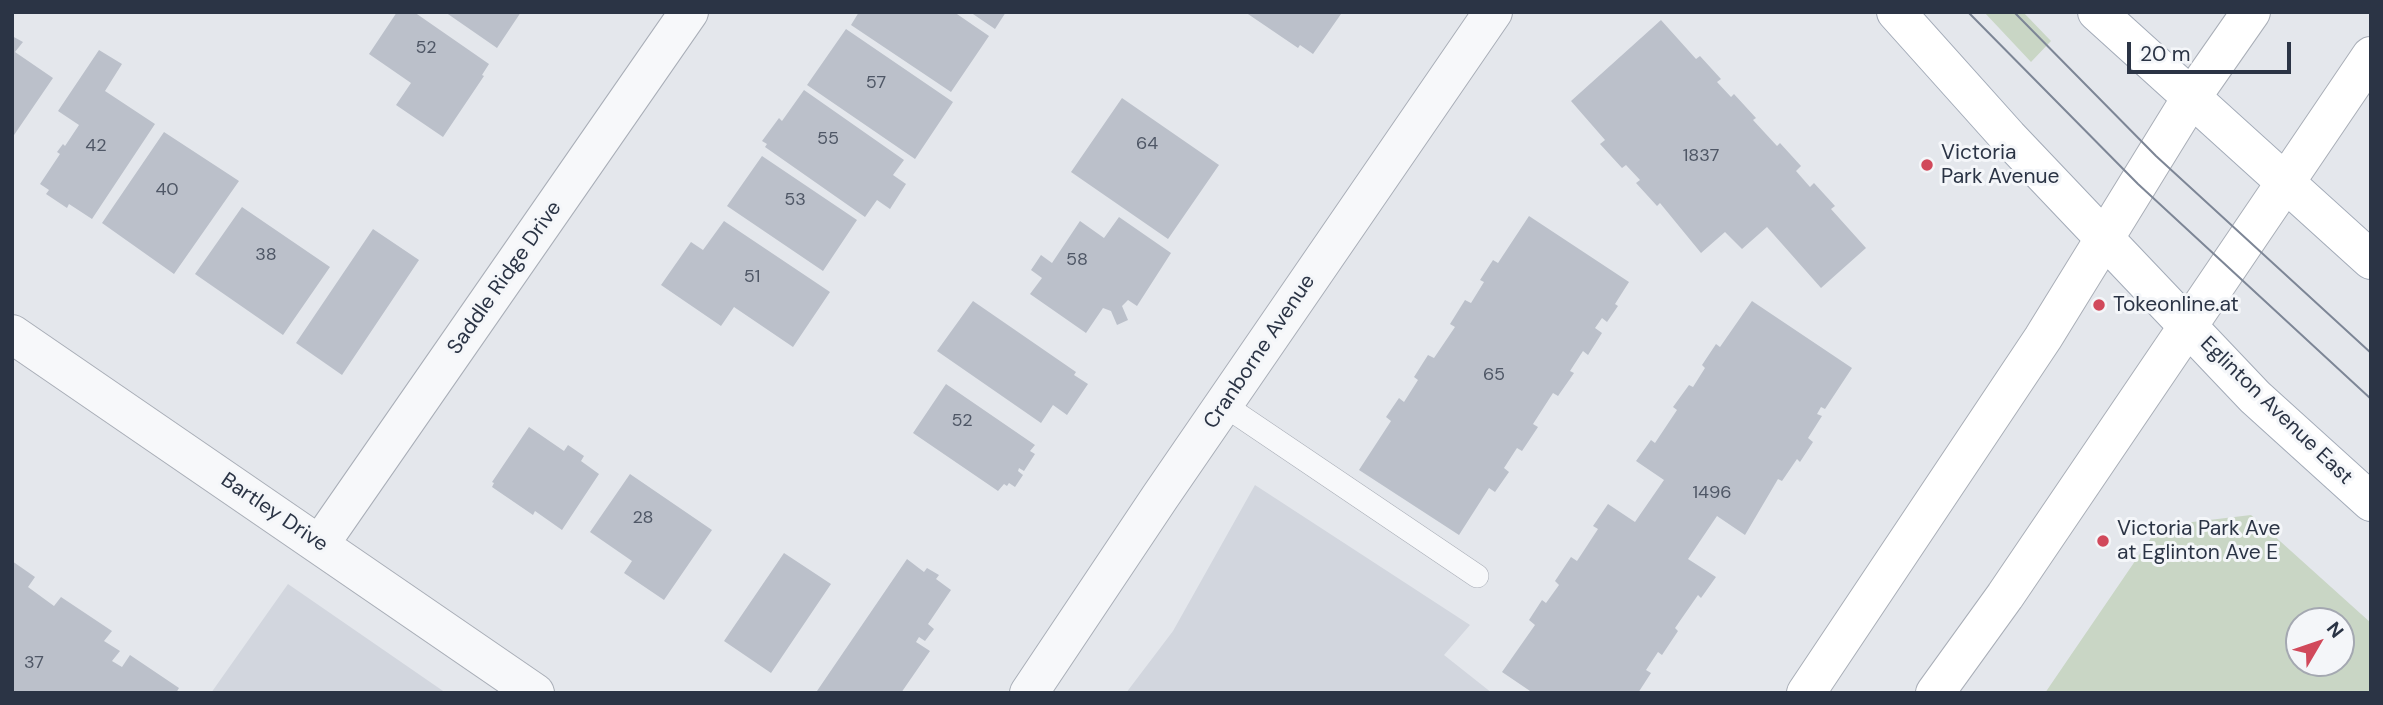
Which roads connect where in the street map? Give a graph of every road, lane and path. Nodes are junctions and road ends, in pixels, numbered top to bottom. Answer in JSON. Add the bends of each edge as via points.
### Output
{"nodes":[{"id":1,"x":689,"y":12,"type":"edge"},
{"id":2,"x":1493,"y":12,"type":"edge"},
{"id":3,"x":1896,"y":12,"type":"edge"},
{"id":4,"x":2096,"y":12,"type":"edge"},
{"id":5,"x":2251,"y":12,"type":"edge"},
{"id":6,"x":2371,"y":56,"type":"edge"},
{"id":7,"x":2191,"y":98,"type":"junction"},
{"id":8,"x":2285,"y":183,"type":"junction"},
{"id":9,"x":2104,"y":239,"type":"junction"},
{"id":10,"x":2371,"y":260,"type":"edge"},
{"id":11,"x":2188,"y":326,"type":"junction"},
{"id":12,"x":12,"y":334,"type":"edge"},
{"id":13,"x":1224,"y":405,"type":"junction"},
{"id":14,"x":2371,"y":502,"type":"edge"},
{"id":15,"x":320,"y":544,"type":"junction"},
{"id":16,"x":1477,"y":576,"type":"dead end"},
{"id":17,"x":536,"y":693,"type":"edge"},
{"id":18,"x":1029,"y":693,"type":"edge"},
{"id":19,"x":1806,"y":693,"type":"edge"},
{"id":20,"x":1935,"y":693,"type":"edge"}],
"edges":[{"from":1,"to":15,"type":"street","name":"Saddle Ridge Drive"},
{"from":2,"to":13,"type":"street","name":"Cranborne Avenue"},
{"from":3,"to":9,"type":"main road","name":"Eglinton Avenue East"},
{"from":4,"to":7,"type":"main road"},
{"from":5,"to":7,"type":"main road"},
{"from":6,"to":8,"type":"main road"},
{"from":7,"to":8,"type":"main road"},
{"from":7,"to":9,"type":"main road"},
{"from":8,"to":10,"type":"main road"},
{"from":8,"to":11,"type":"main road"},
{"from":9,"to":11,"type":"main road","name":"Eglinton Avenue East"},
{"from":9,"to":19,"type":"main road"},
{"from":11,"to":14,"type":"main road","name":"Eglinton Avenue East","via":[[2255,397]]},
{"from":11,"to":20,"type":"main road"},
{"from":12,"to":15,"type":"street","name":"Bartley Drive"},
{"from":13,"to":16,"type":"lane"},
{"from":13,"to":18,"type":"street","name":"Cranborne Avenue"},
{"from":15,"to":17,"type":"street","name":"Bartley Drive"}]}
